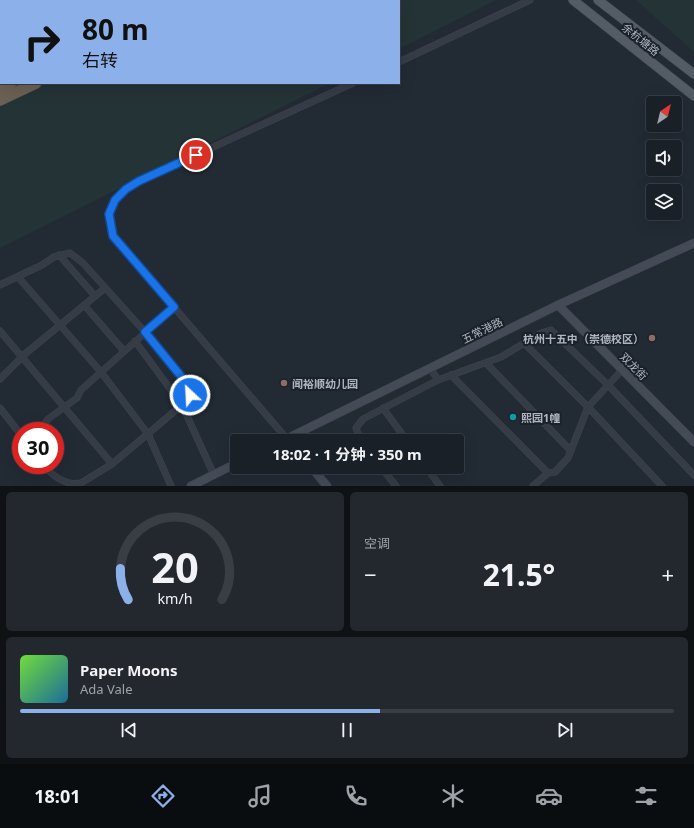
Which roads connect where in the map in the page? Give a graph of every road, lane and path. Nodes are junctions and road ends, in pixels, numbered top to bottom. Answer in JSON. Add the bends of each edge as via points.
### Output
{"nodes":[{"id":1,"x":530,"y":0,"type":"edge"},
{"id":2,"x":574,"y":0,"type":"edge"},
{"id":3,"x":598,"y":0,"type":"edge"},
{"id":4,"x":400,"y":62,"type":"edge"},
{"id":5,"x":694,"y":74,"type":"edge"},
{"id":6,"x":9,"y":84,"type":"edge"},
{"id":7,"x":34,"y":84,"type":"edge"},
{"id":8,"x":351,"y":84,"type":"edge"},
{"id":9,"x":0,"y":89,"type":"edge"},
{"id":10,"x":694,"y":96,"type":"edge"},
{"id":11,"x":0,"y":100,"type":"edge"},
{"id":12,"x":694,"y":243,"type":"edge"},
{"id":13,"x":59,"y":255,"type":"junction"},
{"id":14,"x":18,"y":277,"type":"junction"},
{"id":15,"x":0,"y":285,"type":"edge"},
{"id":16,"x":105,"y":288,"type":"junction"},
{"id":17,"x":95,"y":296,"type":"junction"},
{"id":18,"x":84,"y":305,"type":"junction"},
{"id":19,"x":558,"y":305,"type":"junction"},
{"id":20,"x":174,"y":307,"type":"junction"},
{"id":21,"x":61,"y":325,"type":"junction"},
{"id":22,"x":0,"y":331,"type":"edge"},
{"id":23,"x":145,"y":332,"type":"junction"},
{"id":24,"x":135,"y":341,"type":"junction"},
{"id":25,"x":524,"y":343,"type":"junction"},
{"id":26,"x":124,"y":351,"type":"junction"},
{"id":27,"x":22,"y":357,"type":"junction"},
{"id":28,"x":486,"y":363,"type":"junction"},
{"id":29,"x":430,"y":368,"type":"junction"},
{"id":30,"x":622,"y":370,"type":"junction"},
{"id":31,"x":101,"y":372,"type":"junction"},
{"id":32,"x":451,"y":375,"type":"junction"},
{"id":33,"x":0,"y":379,"type":"edge"},
{"id":34,"x":438,"y":380,"type":"junction"},
{"id":35,"x":608,"y":385,"type":"junction"},
{"id":36,"x":182,"y":405,"type":"junction"},
{"id":37,"x":65,"y":406,"type":"junction"},
{"id":38,"x":588,"y":407,"type":"junction"},
{"id":39,"x":0,"y":408,"type":"edge"},
{"id":40,"x":383,"y":408,"type":"junction"},
{"id":41,"x":46,"y":422,"type":"edge"},
{"id":42,"x":12,"y":423,"type":"edge"},
{"id":43,"x":148,"y":434,"type":"junction"},
{"id":44,"x":281,"y":434,"type":"edge"},
{"id":45,"x":298,"y":434,"type":"edge"},
{"id":46,"x":358,"y":434,"type":"edge"},
{"id":47,"x":402,"y":434,"type":"edge"},
{"id":48,"x":694,"y":442,"type":"edge"},
{"id":49,"x":572,"y":451,"type":"junction"},
{"id":50,"x":112,"y":464,"type":"junction"},
{"id":51,"x":230,"y":466,"type":"edge"},
{"id":52,"x":548,"y":473,"type":"junction"},
{"id":53,"x":51,"y":474,"type":"edge"},
{"id":54,"x":214,"y":474,"type":"junction"},
{"id":55,"x":317,"y":474,"type":"edge"},
{"id":56,"x":387,"y":474,"type":"edge"},
{"id":57,"x":431,"y":474,"type":"edge"},
{"id":58,"x":694,"y":475,"type":"edge"},
{"id":59,"x":77,"y":486,"type":"edge"},
{"id":60,"x":171,"y":486,"type":"edge"},
{"id":61,"x":191,"y":486,"type":"edge"},
{"id":62,"x":328,"y":486,"type":"edge"},
{"id":63,"x":396,"y":486,"type":"edge"},
{"id":64,"x":440,"y":486,"type":"edge"},
{"id":65,"x":533,"y":486,"type":"edge"},
{"id":66,"x":662,"y":486,"type":"edge"}],
"edges":[{"from":1,"to":4,"type":"street"},
{"from":2,"to":10,"type":"main road","name":"余杭塘路"},
{"from":3,"to":5,"type":"main road","name":"余杭塘路"},
{"from":6,"to":9,"type":"highway"},
{"from":7,"to":11,"type":"highway"},
{"from":8,"to":20,"type":"street","via":[[139,181],[115,200],[109,214],[113,236]]},
{"from":12,"to":19,"type":"street","name":"五常港路"},
{"from":13,"to":14,"type":"street"},
{"from":13,"to":16,"type":"street","via":[[70,252],[76,256]]},
{"from":13,"to":17,"type":"street"},
{"from":14,"to":15,"type":"street"},
{"from":14,"to":21,"type":"street"},
{"from":16,"to":17,"type":"street"},
{"from":16,"to":23,"type":"street"},
{"from":17,"to":18,"type":"street"},
{"from":18,"to":21,"type":"street"},
{"from":18,"to":26,"type":"street"},
{"from":19,"to":29,"type":"street","name":"五常港路"},
{"from":19,"to":30,"type":"street","name":"双龙街"},
{"from":20,"to":23,"type":"street"},
{"from":20,"to":44,"type":"street"},
{"from":21,"to":27,"type":"street"},
{"from":21,"to":31,"type":"street"},
{"from":22,"to":27,"type":"street"},
{"from":23,"to":24,"type":"street"},
{"from":23,"to":36,"type":"street","via":[[189,388],[190,395]]},
{"from":24,"to":26,"type":"street"},
{"from":24,"to":36,"type":"street"},
{"from":25,"to":28,"type":"street"},
{"from":25,"to":35,"type":"street","via":[[551,330]]},
{"from":25,"to":38,"type":"street"},
{"from":26,"to":31,"type":"street"},
{"from":27,"to":33,"type":"street"},
{"from":27,"to":37,"type":"street"},
{"from":28,"to":32,"type":"street"},
{"from":28,"to":49,"type":"street"},
{"from":29,"to":34,"type":"street"},
{"from":29,"to":45,"type":"street","name":"五常港路"},
{"from":30,"to":35,"type":"street"},
{"from":30,"to":48,"type":"street","name":"双龙街"},
{"from":31,"to":37,"type":"street","via":[[81,390],[77,398]]},
{"from":31,"to":43,"type":"street"},
{"from":32,"to":34,"type":"street"},
{"from":32,"to":52,"type":"street"},
{"from":34,"to":40,"type":"street"},
{"from":35,"to":38,"type":"street"},
{"from":35,"to":58,"type":"street"},
{"from":36,"to":43,"type":"street"},
{"from":36,"to":54,"type":"street"},
{"from":37,"to":41,"type":"street"},
{"from":37,"to":50,"type":"street"},
{"from":38,"to":49,"type":"street"},
{"from":38,"to":66,"type":"street"},
{"from":39,"to":42,"type":"street"},
{"from":40,"to":46,"type":"street","via":[[363,419],[356,428]]},
{"from":40,"to":47,"type":"street"},
{"from":43,"to":50,"type":"street"},
{"from":43,"to":60,"type":"street"},
{"from":49,"to":52,"type":"street","via":[[556,472]]},
{"from":50,"to":59,"type":"street"},
{"from":51,"to":54,"type":"street"},
{"from":52,"to":65,"type":"street"},
{"from":53,"to":59,"type":"street","via":[[66,485]]},
{"from":54,"to":61,"type":"street"},
{"from":55,"to":62,"type":"street"},
{"from":56,"to":63,"type":"street"},
{"from":57,"to":64,"type":"street"}]}
